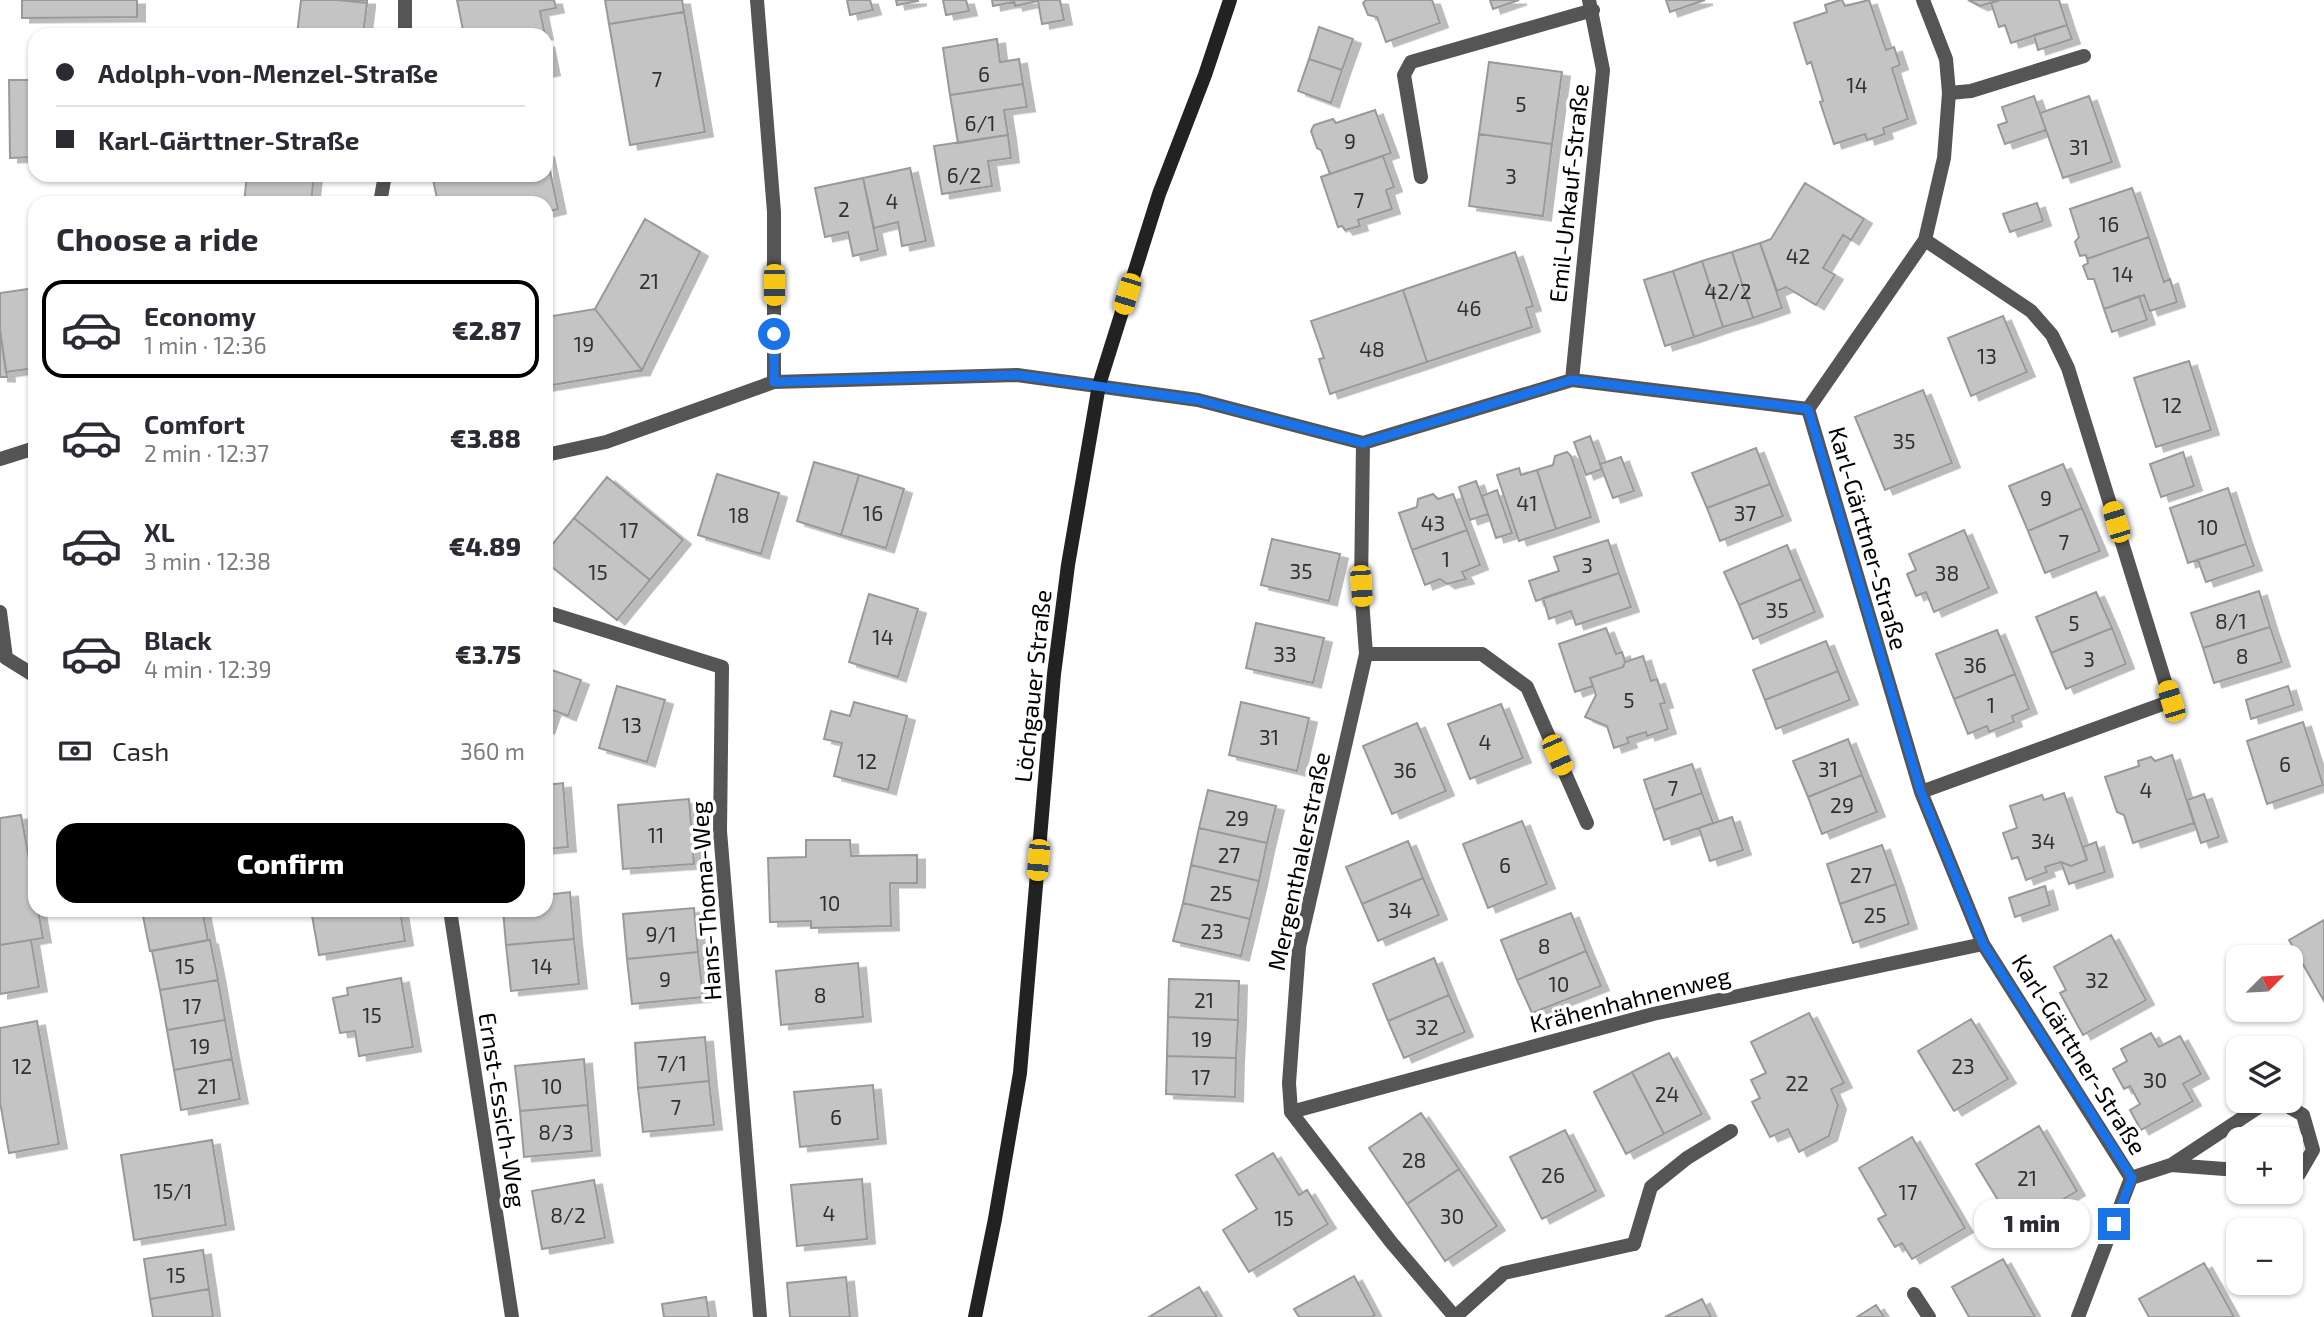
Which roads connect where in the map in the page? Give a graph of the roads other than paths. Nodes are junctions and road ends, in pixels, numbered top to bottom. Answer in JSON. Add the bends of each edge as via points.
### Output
{"nodes":[{"id":1,"x":405,"y":0,"type":"edge"},
{"id":2,"x":757,"y":0,"type":"edge"},
{"id":3,"x":1230,"y":0,"type":"edge"},
{"id":4,"x":1923,"y":0,"type":"edge"},
{"id":5,"x":1591,"y":5,"type":"edge"},
{"id":6,"x":405,"y":28,"type":"edge"},
{"id":7,"x":2084,"y":56,"type":"dead end"},
{"id":8,"x":1949,"y":93,"type":"junction"},
{"id":9,"x":1422,"y":177,"type":"dead end"},
{"id":10,"x":1925,"y":240,"type":"junction"},
{"id":11,"x":1572,"y":380,"type":"junction"},
{"id":12,"x":774,"y":382,"type":"junction"},
{"id":13,"x":1099,"y":385,"type":"junction"},
{"id":14,"x":1808,"y":409,"type":"junction"},
{"id":15,"x":1363,"y":443,"type":"junction"},
{"id":16,"x":28,"y":450,"type":"edge"},
{"id":17,"x":553,"y":453,"type":"edge"},
{"id":18,"x":0,"y":459,"type":"edge"},
{"id":19,"x":0,"y":612,"type":"edge"},
{"id":20,"x":553,"y":614,"type":"edge"},
{"id":21,"x":1366,"y":654,"type":"junction"},
{"id":22,"x":3,"y":661,"type":"edge"},
{"id":23,"x":28,"y":673,"type":"edge"},
{"id":24,"x":1921,"y":792,"type":"junction"},
{"id":25,"x":1587,"y":823,"type":"dead end"},
{"id":26,"x":451,"y":917,"type":"edge"},
{"id":27,"x":1983,"y":944,"type":"junction"},
{"id":28,"x":1291,"y":1112,"type":"junction"},
{"id":29,"x":2251,"y":1113,"type":"edge"},
{"id":30,"x":2299,"y":1113,"type":"edge"},
{"id":31,"x":1731,"y":1131,"type":"dead end"},
{"id":32,"x":2171,"y":1165,"type":"junction"},
{"id":33,"x":2303,"y":1167,"type":"edge"},
{"id":34,"x":2226,"y":1169,"type":"edge"},
{"id":35,"x":2132,"y":1178,"type":"junction"},
{"id":36,"x":1914,"y":1294,"type":"dead end"},
{"id":37,"x":512,"y":1317,"type":"edge"},
{"id":38,"x":760,"y":1317,"type":"edge"},
{"id":39,"x":975,"y":1317,"type":"edge"},
{"id":40,"x":1455,"y":1317,"type":"edge"},
{"id":41,"x":1929,"y":1317,"type":"edge"},
{"id":42,"x":2078,"y":1317,"type":"edge"}],
"edges":[{"from":1,"to":6,"type":"street"},
{"from":2,"to":12,"type":"street","via":[[774,212]]},
{"from":3,"to":13,"type":"main road","name":"Löchgauer Straße","via":[[1158,194]]},
{"from":4,"to":8,"type":"street","via":[[1946,59]]},
{"from":5,"to":9,"type":"street","name":"Emil-Unkauf-Straße","via":[[1411,62],[1404,75]]},
{"from":5,"to":11,"type":"street","name":"Emil-Unkauf-Straße","via":[[1603,71]]},
{"from":7,"to":8,"type":"street","via":[[1971,91]]},
{"from":8,"to":10,"type":"street","via":[[1944,158]]},
{"from":10,"to":14,"type":"street"},
{"from":10,"to":24,"type":"street","via":[[2031,311],[2052,335],[2068,368],[2171,701]]},
{"from":11,"to":14,"type":"street","name":"Karl-Gärttner-Straße"},
{"from":11,"to":15,"type":"street","name":"Karl-Gärttner-Straße"},
{"from":12,"to":13,"type":"street","via":[[1017,375]]},
{"from":12,"to":17,"type":"street","via":[[606,442]]},
{"from":13,"to":15,"type":"street","via":[[1198,400]]},
{"from":13,"to":39,"type":"main road","name":"Löchgauer Straße","via":[[1054,674],[1020,1073]]},
{"from":14,"to":24,"type":"street","name":"Karl-Gärttner-Straße"},
{"from":15,"to":21,"type":"street","name":"Mergenthalerstraße","via":[[1361,586]]},
{"from":16,"to":18,"type":"street"},
{"from":19,"to":22,"type":"street"},
{"from":20,"to":38,"type":"street","name":"Hans-Thoma-Weg","via":[[722,667],[720,831]]},
{"from":21,"to":25,"type":"street","via":[[1482,654],[1527,687]]},
{"from":21,"to":28,"type":"street","name":"Mergenthalerstraße","via":[[1299,947]]},
{"from":22,"to":23,"type":"street"},
{"from":24,"to":27,"type":"street","name":"Karl-Gärttner-Straße"},
{"from":26,"to":37,"type":"street","name":"Ernst-Essich-Weg"},
{"from":27,"to":28,"type":"street","name":"Krähenhahnenweg","via":[[1653,1014]]},
{"from":27,"to":35,"type":"street","name":"Karl-Gärttner-Straße"},
{"from":28,"to":40,"type":"street"},
{"from":29,"to":32,"type":"street","name":"Karl-Gärttner-Straße"},
{"from":30,"to":33,"type":"street","via":[[2313,1150]]},
{"from":31,"to":40,"type":"street","via":[[1651,1187],[1634,1244],[1504,1273]]},
{"from":32,"to":34,"type":"street","name":"Karl-Gärttner-Straße"},
{"from":32,"to":35,"type":"street","name":"Karl-Gärttner-Straße"},
{"from":35,"to":42,"type":"street","name":"Karl-Gärttner-Straße"},
{"from":36,"to":41,"type":"street"}]}
